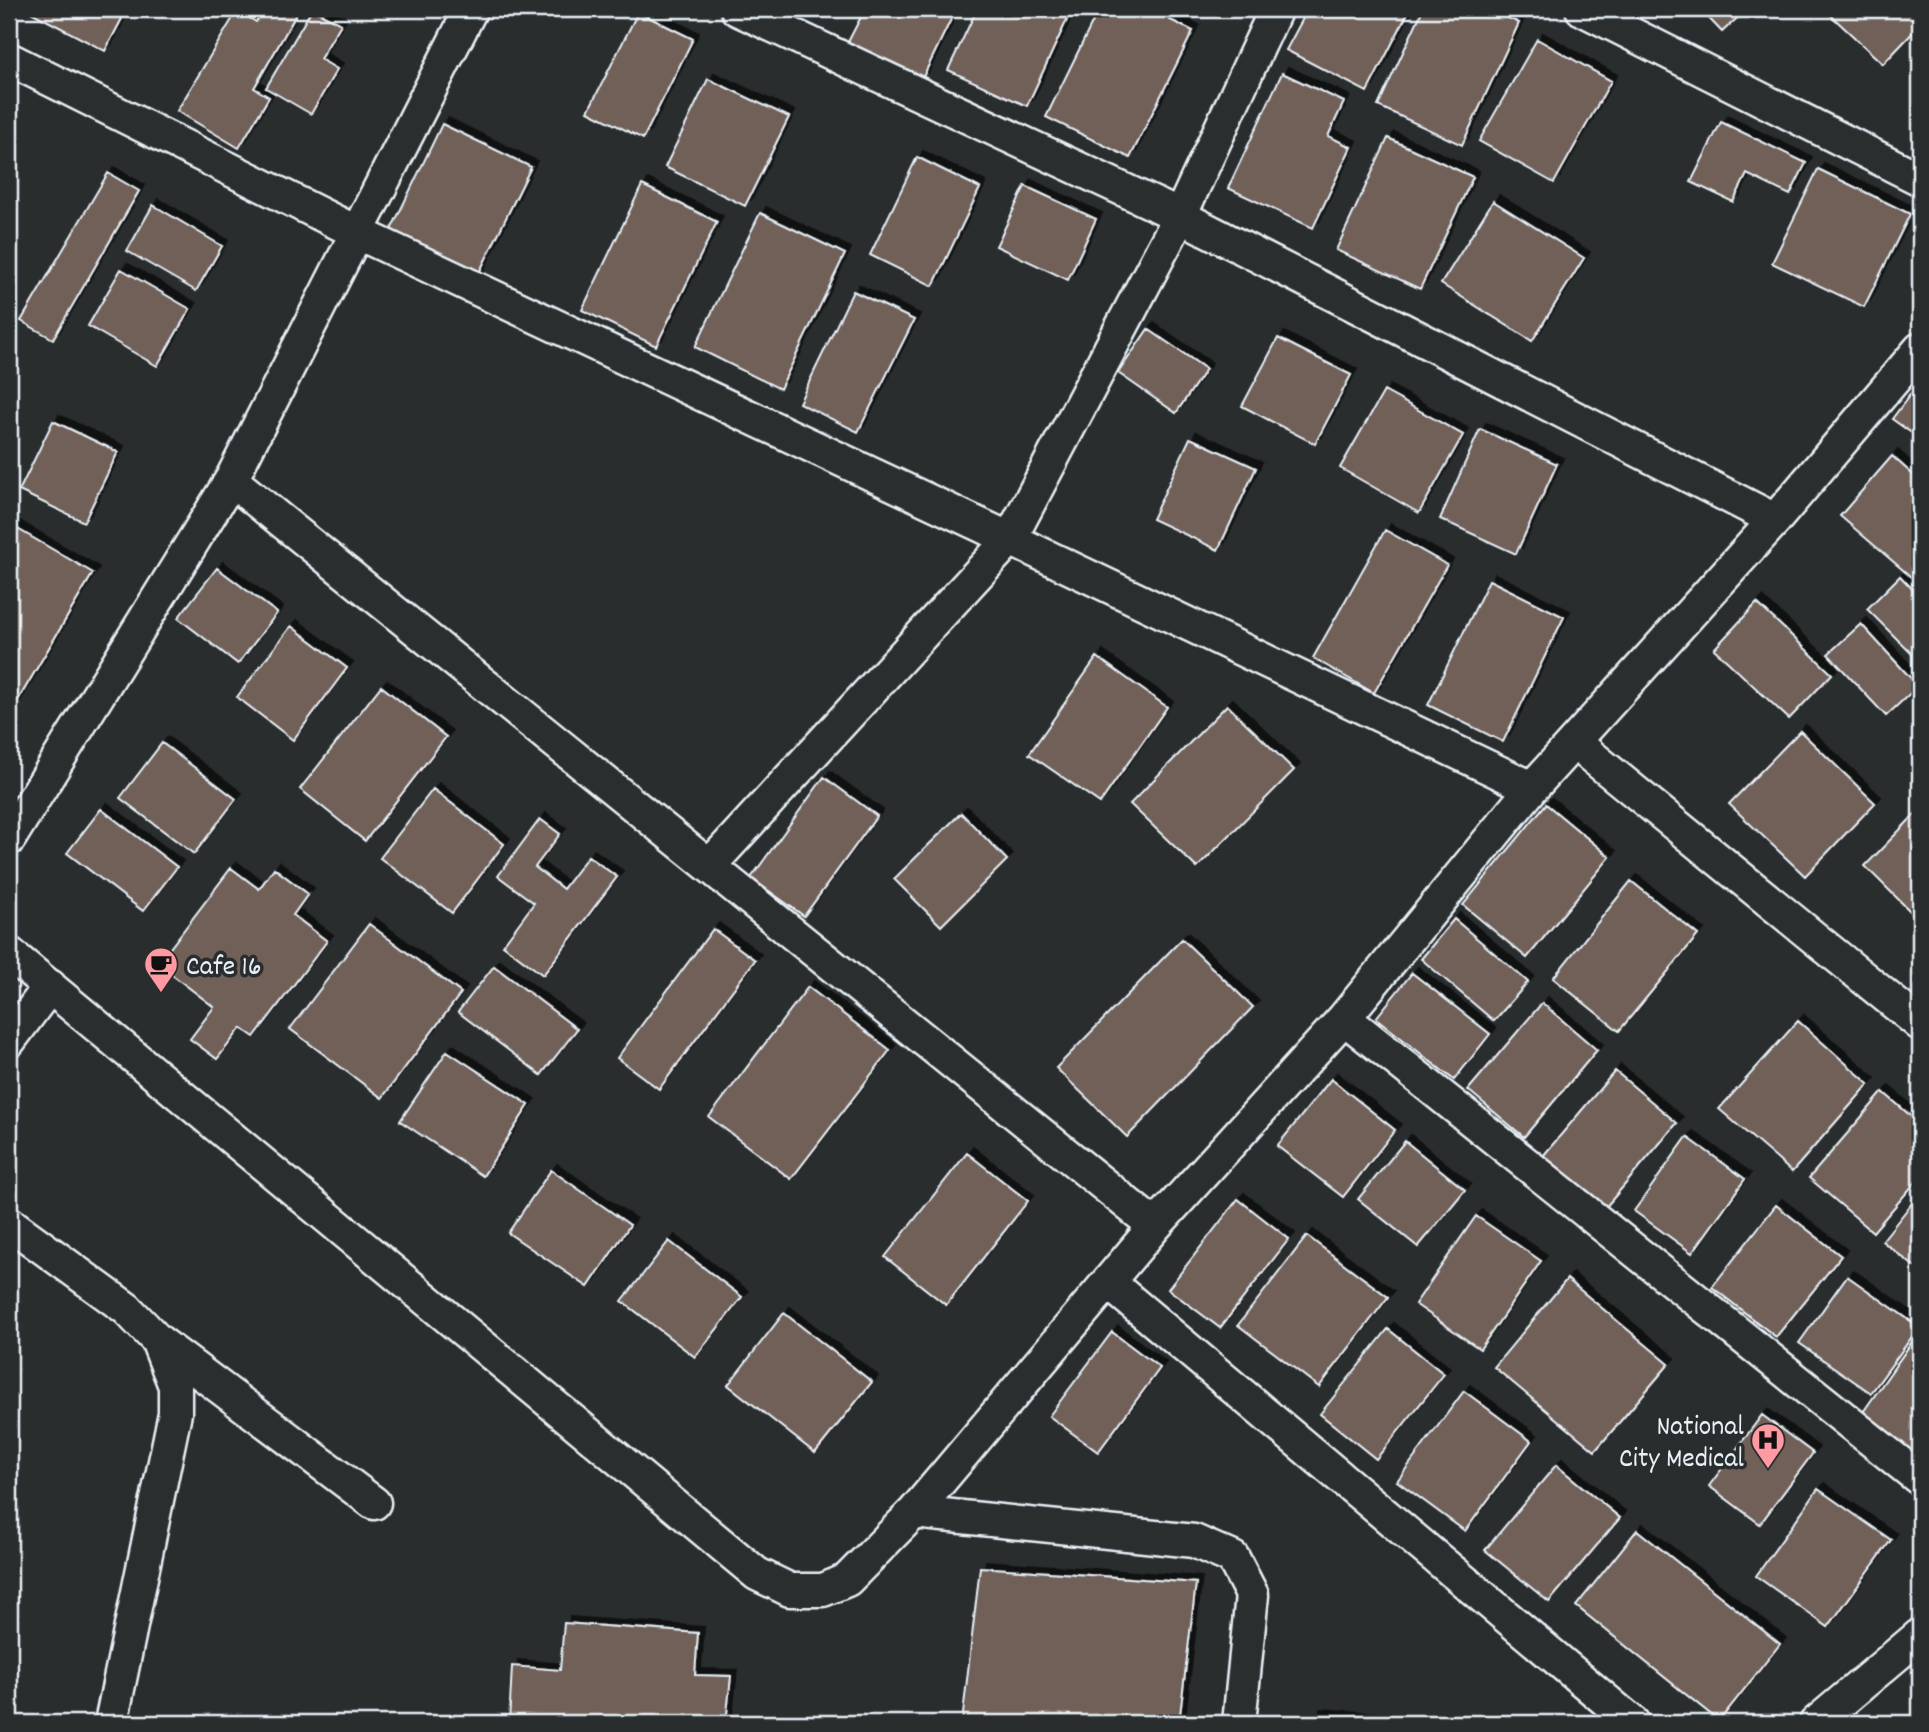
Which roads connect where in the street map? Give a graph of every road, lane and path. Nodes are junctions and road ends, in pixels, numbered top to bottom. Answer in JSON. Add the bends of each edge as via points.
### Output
{"nodes":[{"id":1,"x":471,"y":9,"type":"edge"},
{"id":2,"x":737,"y":9,"type":"edge"},
{"id":3,"x":1276,"y":9,"type":"edge"},
{"id":4,"x":1582,"y":9,"type":"edge"},
{"id":5,"x":9,"y":59,"type":"edge"},
{"id":6,"x":1920,"y":179,"type":"edge"},
{"id":7,"x":1180,"y":216,"type":"junction"},
{"id":8,"x":358,"y":233,"type":"junction"},
{"id":9,"x":1920,"y":349,"type":"edge"},
{"id":10,"x":231,"y":480,"type":"junction"},
{"id":11,"x":1775,"y":520,"type":"junction"},
{"id":12,"x":1010,"y":539,"type":"junction"},
{"id":13,"x":1574,"y":742,"type":"junction"},
{"id":14,"x":1532,"y":788,"type":"junction"},
{"id":15,"x":9,"y":839,"type":"edge"},
{"id":16,"x":710,"y":865,"type":"junction"},
{"id":17,"x":9,"y":953,"type":"edge"},
{"id":18,"x":50,"y":986,"type":"junction"},
{"id":19,"x":1344,"y":1018,"type":"junction"},
{"id":20,"x":1920,"y":1024,"type":"edge"},
{"id":21,"x":9,"y":1041,"type":"edge"},
{"id":22,"x":9,"y":1223,"type":"edge"},
{"id":23,"x":1155,"y":1226,"type":"junction"},
{"id":24,"x":1108,"y":1282,"type":"junction"},
{"id":25,"x":158,"y":1340,"type":"junction"},
{"id":26,"x":1920,"y":1479,"type":"edge"},
{"id":27,"x":374,"y":1503,"type":"dead end"},
{"id":28,"x":914,"y":1512,"type":"junction"},
{"id":29,"x":1920,"y":1635,"type":"edge"},
{"id":30,"x":111,"y":1723,"type":"edge"},
{"id":31,"x":1239,"y":1723,"type":"edge"},
{"id":32,"x":1633,"y":1723,"type":"edge"},
{"id":33,"x":1816,"y":1723,"type":"edge"}],
"edges":[{"from":1,"to":8,"type":"street"},
{"from":2,"to":7,"type":"street"},
{"from":3,"to":7,"type":"street"},
{"from":4,"to":6,"type":"street"},
{"from":5,"to":8,"type":"street"},
{"from":7,"to":11,"type":"street"},
{"from":7,"to":12,"type":"street"},
{"from":8,"to":10,"type":"street"},
{"from":8,"to":12,"type":"street"},
{"from":9,"to":11,"type":"street"},
{"from":10,"to":15,"type":"street"},
{"from":10,"to":16,"type":"street"},
{"from":11,"to":13,"type":"street"},
{"from":12,"to":14,"type":"street"},
{"from":12,"to":16,"type":"street"},
{"from":13,"to":14,"type":"street"},
{"from":13,"to":20,"type":"street"},
{"from":14,"to":19,"type":"street"},
{"from":16,"to":23,"type":"street"},
{"from":17,"to":18,"type":"street"},
{"from":18,"to":21,"type":"street"},
{"from":18,"to":28,"type":"street","via":[[757,1574],[790,1590],[823,1590],[847,1580]]},
{"from":19,"to":23,"type":"street"},
{"from":19,"to":26,"type":"street"},
{"from":22,"to":25,"type":"street","via":[[127,1309]]},
{"from":23,"to":24,"type":"street"},
{"from":24,"to":28,"type":"street"},
{"from":24,"to":32,"type":"street"},
{"from":25,"to":27,"type":"street"},
{"from":25,"to":30,"type":"street","via":[[175,1386],[175,1413]]},
{"from":28,"to":31,"type":"street","via":[[1194,1541],[1233,1558],[1252,1595]]},
{"from":29,"to":33,"type":"street"}]}
